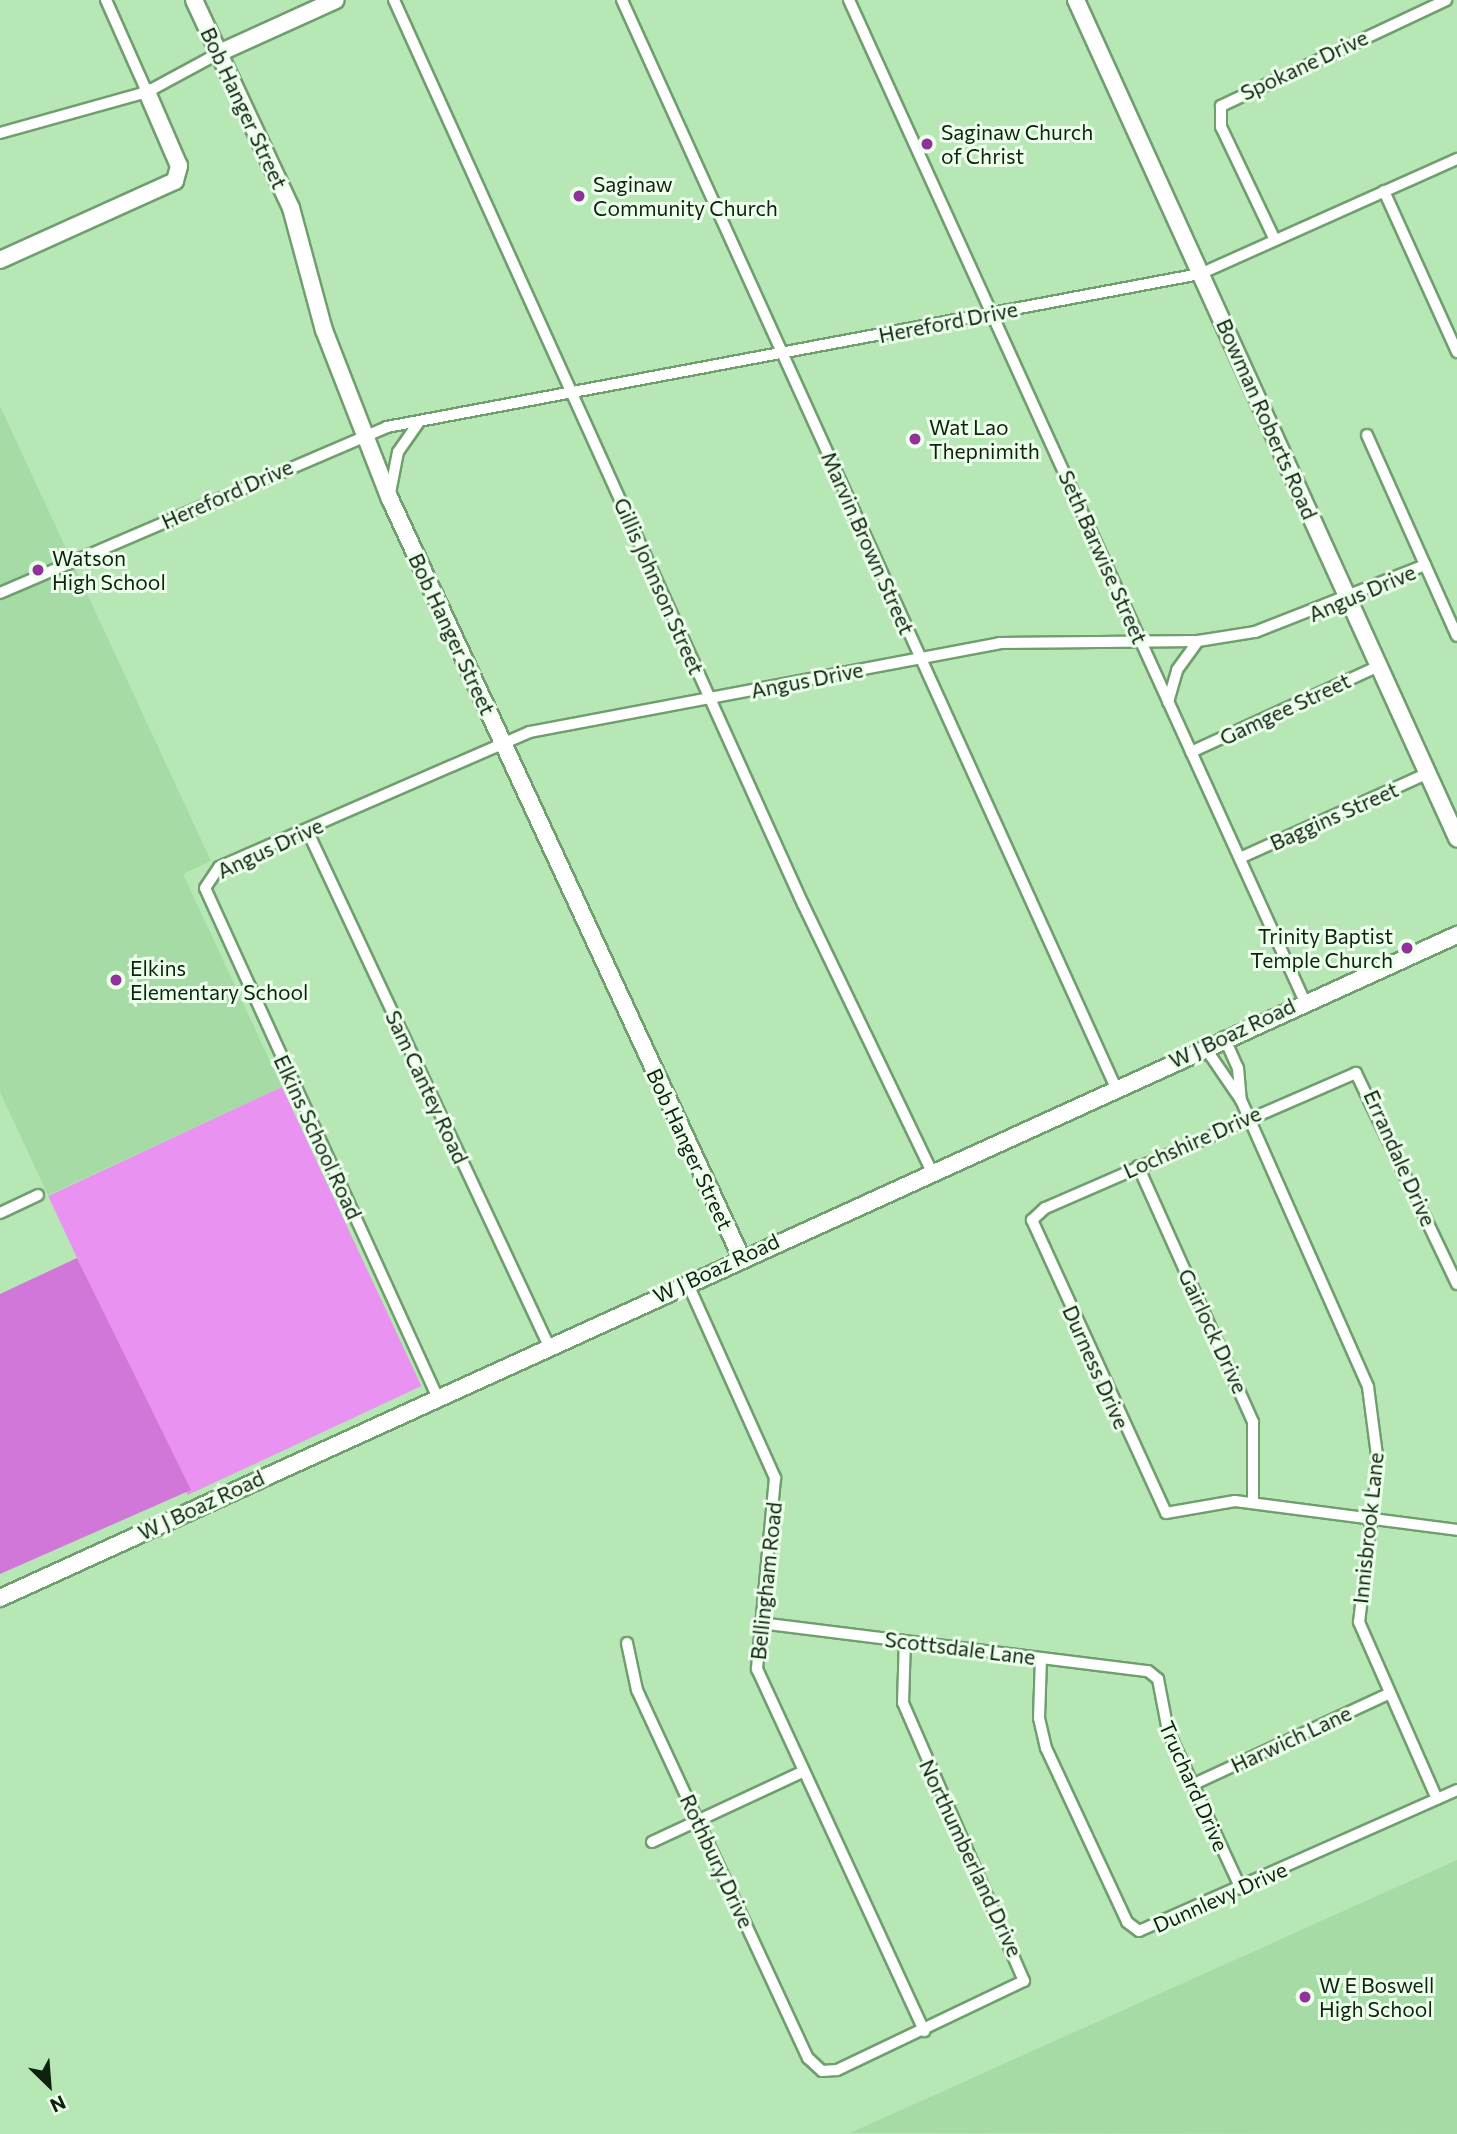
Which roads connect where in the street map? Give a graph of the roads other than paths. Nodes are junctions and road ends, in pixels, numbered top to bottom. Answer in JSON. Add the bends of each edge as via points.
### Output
{"nodes":[{"id":1,"x":106,"y":0,"type":"edge"},
{"id":2,"x":194,"y":0,"type":"edge"},
{"id":3,"x":336,"y":0,"type":"edge"},
{"id":4,"x":394,"y":0,"type":"edge"},
{"id":5,"x":622,"y":0,"type":"edge"},
{"id":6,"x":849,"y":0,"type":"edge"},
{"id":7,"x":1076,"y":0,"type":"edge"},
{"id":8,"x":1446,"y":0,"type":"edge"},
{"id":9,"x":219,"y":53,"type":"junction"},
{"id":10,"x":147,"y":92,"type":"junction"},
{"id":11,"x":0,"y":133,"type":"edge"},
{"id":12,"x":1457,"y":159,"type":"edge"},
{"id":13,"x":1384,"y":191,"type":"junction"},
{"id":14,"x":1275,"y":240,"type":"junction"},
{"id":15,"x":0,"y":260,"type":"edge"},
{"id":16,"x":1200,"y":274,"type":"junction"},
{"id":17,"x":992,"y":314,"type":"junction"},
{"id":18,"x":1457,"y":352,"type":"edge"},
{"id":19,"x":783,"y":354,"type":"junction"},
{"id":20,"x":572,"y":396,"type":"junction"},
{"id":21,"x":419,"y":422,"type":"junction"},
{"id":22,"x":363,"y":435,"type":"junction"},
{"id":23,"x":1367,"y":435,"type":"dead end"},
{"id":24,"x":390,"y":499,"type":"junction"},
{"id":25,"x":1425,"y":565,"type":"junction"},
{"id":26,"x":0,"y":593,"type":"edge"},
{"id":27,"x":1349,"y":600,"type":"junction"},
{"id":28,"x":1456,"y":631,"type":"edge"},
{"id":29,"x":1141,"y":641,"type":"junction"},
{"id":30,"x":1198,"y":641,"type":"junction"},
{"id":31,"x":920,"y":657,"type":"junction"},
{"id":32,"x":1379,"y":666,"type":"junction"},
{"id":33,"x":710,"y":700,"type":"junction"},
{"id":34,"x":1168,"y":702,"type":"junction"},
{"id":35,"x":501,"y":741,"type":"junction"},
{"id":36,"x":1191,"y":752,"type":"junction"},
{"id":37,"x":1427,"y":773,"type":"junction"},
{"id":38,"x":307,"y":830,"type":"junction"},
{"id":39,"x":1457,"y":838,"type":"edge"},
{"id":40,"x":1240,"y":858,"type":"junction"},
{"id":41,"x":208,"y":877,"type":"joint"},
{"id":42,"x":1457,"y":935,"type":"edge"},
{"id":43,"x":1434,"y":942,"type":"junction"},
{"id":44,"x":1457,"y":942,"type":"edge"},
{"id":45,"x":1304,"y":1000,"type":"junction"},
{"id":46,"x":1224,"y":1037,"type":"junction"},
{"id":47,"x":1204,"y":1046,"type":"junction"},
{"id":48,"x":1356,"y":1073,"type":"joint"},
{"id":49,"x":1115,"y":1086,"type":"junction"},
{"id":50,"x":1241,"y":1100,"type":"junction"},
{"id":51,"x":1248,"y":1117,"type":"junction"},
{"id":52,"x":1138,"y":1166,"type":"junction"},
{"id":53,"x":930,"y":1170,"type":"junction"},
{"id":54,"x":38,"y":1195,"type":"dead end"},
{"id":55,"x":0,"y":1213,"type":"edge"},
{"id":56,"x":1032,"y":1220,"type":"joint"},
{"id":57,"x":741,"y":1257,"type":"junction"},
{"id":58,"x":1456,"y":1279,"type":"edge"},
{"id":59,"x":687,"y":1282,"type":"junction"},
{"id":60,"x":548,"y":1344,"type":"junction"},
{"id":61,"x":437,"y":1396,"type":"junction"},
{"id":62,"x":1253,"y":1503,"type":"junction"},
{"id":63,"x":1371,"y":1519,"type":"junction"},
{"id":64,"x":1457,"y":1530,"type":"edge"},
{"id":65,"x":0,"y":1598,"type":"edge"},
{"id":66,"x":760,"y":1623,"type":"junction"},
{"id":67,"x":905,"y":1641,"type":"junction"},
{"id":68,"x":627,"y":1643,"type":"dead end"},
{"id":69,"x":1041,"y":1658,"type":"junction"},
{"id":70,"x":1158,"y":1679,"type":"joint"},
{"id":71,"x":1390,"y":1693,"type":"junction"},
{"id":72,"x":802,"y":1772,"type":"junction"},
{"id":73,"x":1192,"y":1785,"type":"junction"},
{"id":74,"x":1457,"y":1790,"type":"edge"},
{"id":75,"x":1437,"y":1799,"type":"junction"},
{"id":76,"x":699,"y":1820,"type":"junction"},
{"id":77,"x":652,"y":1842,"type":"dead end"},
{"id":78,"x":1241,"y":1889,"type":"junction"},
{"id":79,"x":924,"y":2031,"type":"junction"},
{"id":80,"x":822,"y":2071,"type":"joint"}],
"edges":[{"from":1,"to":10,"type":"street"},
{"from":2,"to":9,"type":"street","name":"Bob Hanger Street"},
{"from":3,"to":9,"type":"street"},
{"from":4,"to":20,"type":"street","name":"Gillis Johnson Street"},
{"from":5,"to":19,"type":"street","name":"Marvin Brown Street"},
{"from":6,"to":17,"type":"street","name":"Seth Barwise Street"},
{"from":7,"to":16,"type":"street","name":"Bowman Roberts Road"},
{"from":8,"to":14,"type":"street","name":"Spokane Drive","via":[[1221,106],[1221,127]]},
{"from":9,"to":10,"type":"street"},
{"from":9,"to":22,"type":"street","name":"Bob Hanger Street","via":[[291,208],[324,330]]},
{"from":10,"to":11,"type":"street"},
{"from":10,"to":15,"type":"street","via":[[178,166],[175,181]]},
{"from":12,"to":13,"type":"street","name":"Hereford Drive"},
{"from":13,"to":14,"type":"street","name":"Hereford Drive"},
{"from":13,"to":18,"type":"street"},
{"from":14,"to":16,"type":"street","name":"Hereford Drive"},
{"from":16,"to":17,"type":"street","name":"Hereford Drive"},
{"from":16,"to":27,"type":"street","name":"Bowman Roberts Road"},
{"from":17,"to":19,"type":"street","name":"Hereford Drive"},
{"from":17,"to":29,"type":"street","name":"Seth Barwise Street"},
{"from":19,"to":20,"type":"street","name":"Hereford Drive"},
{"from":19,"to":31,"type":"street","name":"Marvin Brown Street"},
{"from":20,"to":21,"type":"street","name":"Hereford Drive"},
{"from":20,"to":33,"type":"street","name":"Gillis Johnson Street"},
{"from":21,"to":22,"type":"street","name":"Hereford Drive"},
{"from":21,"to":24,"type":"street","via":[[398,453]]},
{"from":22,"to":24,"type":"street","name":"Bob Hanger Street"},
{"from":22,"to":26,"type":"street","name":"Hereford Drive"},
{"from":23,"to":25,"type":"street"},
{"from":24,"to":35,"type":"street","name":"Bob Hanger Street"},
{"from":25,"to":27,"type":"street","name":"Angus Drive"},
{"from":25,"to":28,"type":"street"},
{"from":27,"to":30,"type":"street","name":"Angus Drive","via":[[1293,622]]},
{"from":27,"to":32,"type":"street","name":"Bowman Roberts Road"},
{"from":29,"to":30,"type":"street","name":"Angus Drive"},
{"from":29,"to":31,"type":"street","name":"Angus Drive","via":[[1016,642]]},
{"from":29,"to":34,"type":"street","name":"Seth Barwise Street"},
{"from":30,"to":34,"type":"street","via":[[1177,670]]},
{"from":31,"to":33,"type":"street","name":"Angus Drive"},
{"from":31,"to":49,"type":"street","name":"Marvin Brown Street"},
{"from":32,"to":36,"type":"street","name":"Gamgee Street"},
{"from":32,"to":37,"type":"street","name":"Bowman Roberts Road"},
{"from":33,"to":35,"type":"street","name":"Angus Drive"},
{"from":33,"to":53,"type":"street","name":"Gillis Johnson Street"},
{"from":34,"to":36,"type":"street","name":"Seth Barwise Street"},
{"from":35,"to":38,"type":"street","name":"Angus Drive"},
{"from":35,"to":57,"type":"street","name":"Bob Hanger Street"},
{"from":36,"to":40,"type":"street","name":"Seth Barwise Street"},
{"from":37,"to":39,"type":"street","name":"Bowman Roberts Road"},
{"from":37,"to":40,"type":"street","name":"Baggins Street"},
{"from":38,"to":41,"type":"street","name":"Angus Drive"},
{"from":38,"to":60,"type":"street","name":"Sam Cantey Road"},
{"from":40,"to":45,"type":"street","name":"Seth Barwise Street"},
{"from":41,"to":61,"type":"street","name":"Elkins School Road","via":[[205,888]]},
{"from":42,"to":43,"type":"street","name":"W J Boaz Road"},
{"from":43,"to":44,"type":"street","name":"W J Boaz Road"},
{"from":43,"to":45,"type":"street","name":"W J Boaz Road"},
{"from":45,"to":46,"type":"street","name":"W J Boaz Road"},
{"from":46,"to":47,"type":"street","name":"W J Boaz Road"},
{"from":46,"to":50,"type":"street","name":"Innisbrook Lane","via":[[1238,1068]]},
{"from":47,"to":49,"type":"street","name":"W J Boaz Road"},
{"from":47,"to":50,"type":"street","name":"Innisbrook Lane"},
{"from":48,"to":51,"type":"street","name":"Lochshire Drive"},
{"from":48,"to":58,"type":"street","name":"Errandale Drive"},
{"from":49,"to":53,"type":"street","name":"W J Boaz Road"},
{"from":50,"to":51,"type":"street","name":"Innisbrook Lane"},
{"from":51,"to":52,"type":"street","name":"Lochshire Drive"},
{"from":51,"to":63,"type":"street","name":"Innisbrook Lane","via":[[1368,1387],[1377,1427]]},
{"from":52,"to":56,"type":"street","name":"Lochshire Drive"},
{"from":52,"to":62,"type":"street","name":"Gairlock Drive","via":[[1253,1422]]},
{"from":53,"to":57,"type":"street","name":"W J Boaz Road"},
{"from":54,"to":55,"type":"street"},
{"from":56,"to":62,"type":"street","name":"Durness Drive","via":[[1166,1513],[1216,1500]]},
{"from":57,"to":59,"type":"street","name":"W J Boaz Road"},
{"from":59,"to":60,"type":"street","name":"W J Boaz Road"},
{"from":59,"to":66,"type":"street","name":"Bellingham Road","via":[[775,1478]]},
{"from":60,"to":61,"type":"street","name":"W J Boaz Road"},
{"from":61,"to":65,"type":"street","name":"W J Boaz Road"},
{"from":62,"to":63,"type":"street"},
{"from":63,"to":64,"type":"street"},
{"from":63,"to":71,"type":"street","name":"Innisbrook Lane","via":[[1359,1622]]},
{"from":66,"to":67,"type":"street","name":"Scottsdale Lane"},
{"from":66,"to":72,"type":"street","name":"Bellingham Road","via":[[757,1669]]},
{"from":67,"to":69,"type":"street","name":"Scottsdale Lane"},
{"from":67,"to":79,"type":"street","name":"Northumberland Drive","via":[[903,1703],[1024,1981]]},
{"from":68,"to":76,"type":"street","name":"Rothbury Drive","via":[[637,1690]]},
{"from":69,"to":70,"type":"street","name":"Scottsdale Lane","via":[[1148,1671]]},
{"from":69,"to":78,"type":"street","name":"Dunnlevy Drive","via":[[1039,1718],[1046,1748],[1127,1923],[1150,1930]]},
{"from":70,"to":73,"type":"street","name":"Truchard Drive","via":[[1162,1713]]},
{"from":71,"to":73,"type":"street","name":"Harwich Lane"},
{"from":71,"to":75,"type":"street","name":"Innisbrook Lane"},
{"from":72,"to":76,"type":"street"},
{"from":72,"to":79,"type":"street","name":"Bellingham Road"},
{"from":73,"to":78,"type":"street","name":"Truchard Drive"},
{"from":74,"to":75,"type":"street","name":"Dunnlevy Drive"},
{"from":75,"to":78,"type":"street","name":"Dunnlevy Drive"},
{"from":76,"to":77,"type":"street"},
{"from":76,"to":80,"type":"street","name":"Rothbury Drive","via":[[808,2058]]},
{"from":79,"to":80,"type":"street","name":"Northumberland Drive"}]}
